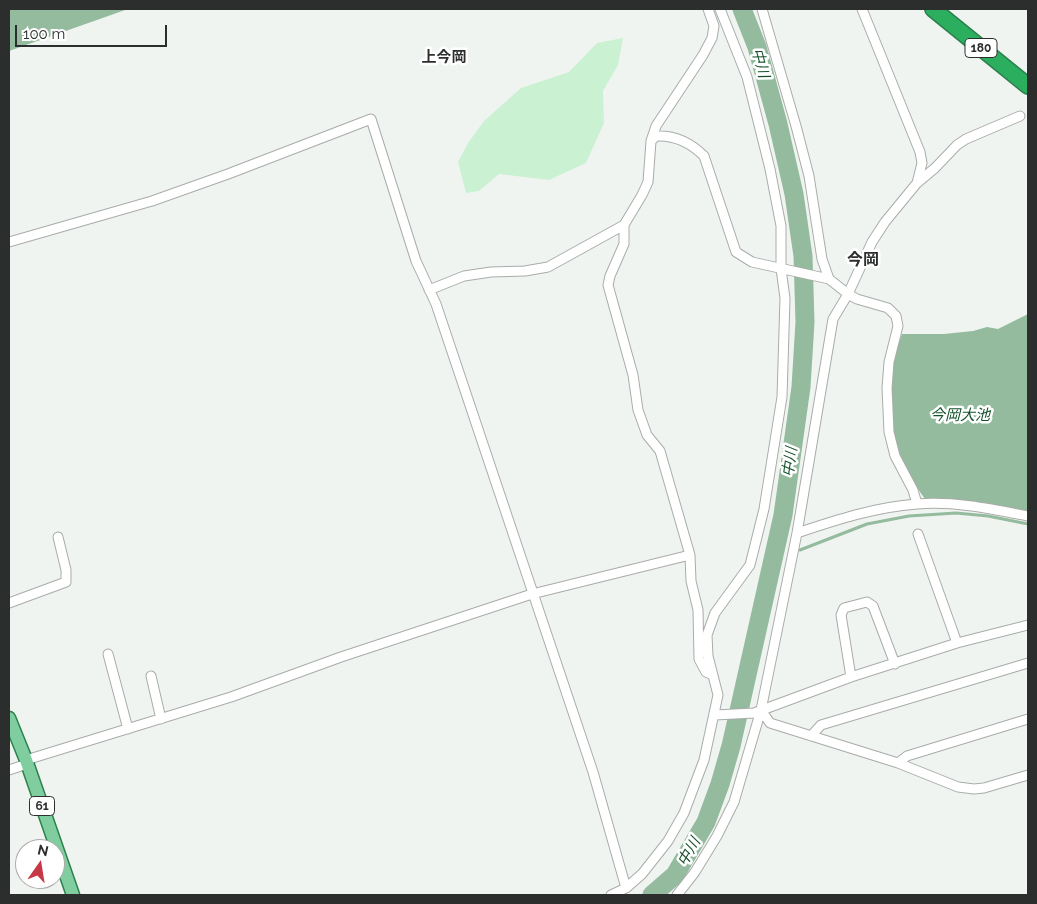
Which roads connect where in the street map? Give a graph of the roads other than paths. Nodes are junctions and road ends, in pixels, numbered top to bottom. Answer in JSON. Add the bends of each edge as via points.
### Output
{"nodes":[{"id":1,"x":708,"y":9,"type":"edge"},
{"id":2,"x":720,"y":9,"type":"edge"},
{"id":3,"x":762,"y":9,"type":"edge"},
{"id":4,"x":862,"y":9,"type":"edge"},
{"id":5,"x":933,"y":9,"type":"edge"},
{"id":6,"x":1028,"y":86,"type":"edge"},
{"id":7,"x":1020,"y":116,"type":"dead end"},
{"id":8,"x":651,"y":141,"type":"junction"},
{"id":9,"x":917,"y":183,"type":"junction"},
{"id":10,"x":624,"y":226,"type":"junction"},
{"id":11,"x":9,"y":242,"type":"edge"},
{"id":12,"x":781,"y":269,"type":"junction"},
{"id":13,"x":826,"y":278,"type":"junction"},
{"id":14,"x":429,"y":290,"type":"junction"},
{"id":15,"x":848,"y":294,"type":"junction"},
{"id":16,"x":917,"y":504,"type":"junction"},
{"id":17,"x":1028,"y":516,"type":"edge"},
{"id":18,"x":797,"y":534,"type":"junction"},
{"id":19,"x":918,"y":534,"type":"dead end"},
{"id":20,"x":58,"y":537,"type":"dead end"},
{"id":21,"x":690,"y":555,"type":"junction"},
{"id":22,"x":532,"y":594,"type":"junction"},
{"id":23,"x":9,"y":603,"type":"edge"},
{"id":24,"x":1028,"y":625,"type":"edge"},
{"id":25,"x":957,"y":643,"type":"junction"},
{"id":26,"x":108,"y":654,"type":"dead end"},
{"id":27,"x":1028,"y":663,"type":"edge"},
{"id":28,"x":895,"y":664,"type":"junction"},
{"id":29,"x":713,"y":675,"type":"junction"},
{"id":30,"x":151,"y":676,"type":"dead end"},
{"id":31,"x":851,"y":677,"type":"junction"},
{"id":32,"x":758,"y":712,"type":"junction"},
{"id":33,"x":718,"y":715,"type":"junction"},
{"id":34,"x":9,"y":718,"type":"edge"},
{"id":35,"x":161,"y":719,"type":"junction"},
{"id":36,"x":1028,"y":719,"type":"edge"},
{"id":37,"x":128,"y":729,"type":"junction"},
{"id":38,"x":811,"y":736,"type":"junction"},
{"id":39,"x":26,"y":762,"type":"junction"},
{"id":40,"x":898,"y":763,"type":"junction"},
{"id":41,"x":9,"y":770,"type":"edge"},
{"id":42,"x":1028,"y":775,"type":"edge"},
{"id":43,"x":626,"y":888,"type":"junction"},
{"id":44,"x":73,"y":895,"type":"edge"},
{"id":45,"x":611,"y":895,"type":"edge"},
{"id":46,"x":677,"y":895,"type":"edge"}],
"edges":[{"from":1,"to":8,"type":"street","via":[[714,26],[712,38],[656,126]]},
{"from":2,"to":12,"type":"street","via":[[747,77],[770,169],[781,226]]},
{"from":3,"to":13,"type":"street","via":[[809,176]]},
{"from":4,"to":9,"type":"street","via":[[920,152],[922,163]]},
{"from":5,"to":6,"type":"highway","number":"180"},
{"from":7,"to":9,"type":"street","via":[[966,139]]},
{"from":8,"to":10,"type":"street","via":[[648,182]]},
{"from":8,"to":12,"type":"street","via":[[656,136],[667,136],[696,148],[704,156],[736,252],[752,262]]},
{"from":9,"to":15,"type":"street","via":[[872,242]]},
{"from":10,"to":14,"type":"street","via":[[548,267],[464,276]]},
{"from":10,"to":21,"type":"street","via":[[624,244],[608,286],[633,375],[638,410],[647,435],[660,451]]},
{"from":11,"to":14,"type":"street","via":[[152,201],[371,119],[416,261]]},
{"from":12,"to":13,"type":"street"},
{"from":12,"to":29,"type":"street","via":[[785,298],[782,397],[764,509],[750,565],[715,613],[707,635]]},
{"from":13,"to":15,"type":"street"},
{"from":14,"to":22,"type":"street"},
{"from":15,"to":16,"type":"street","via":[[888,308],[896,316],[898,326],[889,362],[887,388],[888,432]]},
{"from":15,"to":18,"type":"street","via":[[833,319]]},
{"from":16,"to":17,"type":"street","via":[[976,506]]},
{"from":16,"to":18,"type":"street","via":[[850,515]]},
{"from":18,"to":32,"type":"street"},
{"from":19,"to":25,"type":"street"},
{"from":20,"to":23,"type":"street","via":[[66,582]]},
{"from":21,"to":22,"type":"street"},
{"from":21,"to":29,"type":"street","via":[[691,581],[698,610],[699,659],[706,672]]},
{"from":22,"to":35,"type":"street"},
{"from":22,"to":43,"type":"street","via":[[593,772]]},
{"from":24,"to":25,"type":"street"},
{"from":25,"to":28,"type":"street"},
{"from":26,"to":37,"type":"street"},
{"from":27,"to":38,"type":"street","via":[[821,725]]},
{"from":28,"to":31,"type":"street"},
{"from":28,"to":31,"type":"street","via":[[873,606],[868,602],[844,608],[841,615]]},
{"from":29,"to":33,"type":"street"},
{"from":30,"to":35,"type":"street"},
{"from":31,"to":32,"type":"street"},
{"from":32,"to":33,"type":"street"},
{"from":32,"to":38,"type":"street","via":[[770,723]]},
{"from":32,"to":46,"type":"street","via":[[734,802],[695,872]]},
{"from":33,"to":43,"type":"street","via":[[684,813],[642,874]]},
{"from":34,"to":39,"type":"main road","number":"61"},
{"from":35,"to":37,"type":"street"},
{"from":36,"to":40,"type":"street","via":[[906,756]]},
{"from":37,"to":39,"type":"street"},
{"from":38,"to":40,"type":"street"},
{"from":39,"to":41,"type":"street"},
{"from":39,"to":44,"type":"main road","number":"61"},
{"from":40,"to":42,"type":"street","via":[[958,787],[974,789]]},
{"from":43,"to":45,"type":"street"}]}
